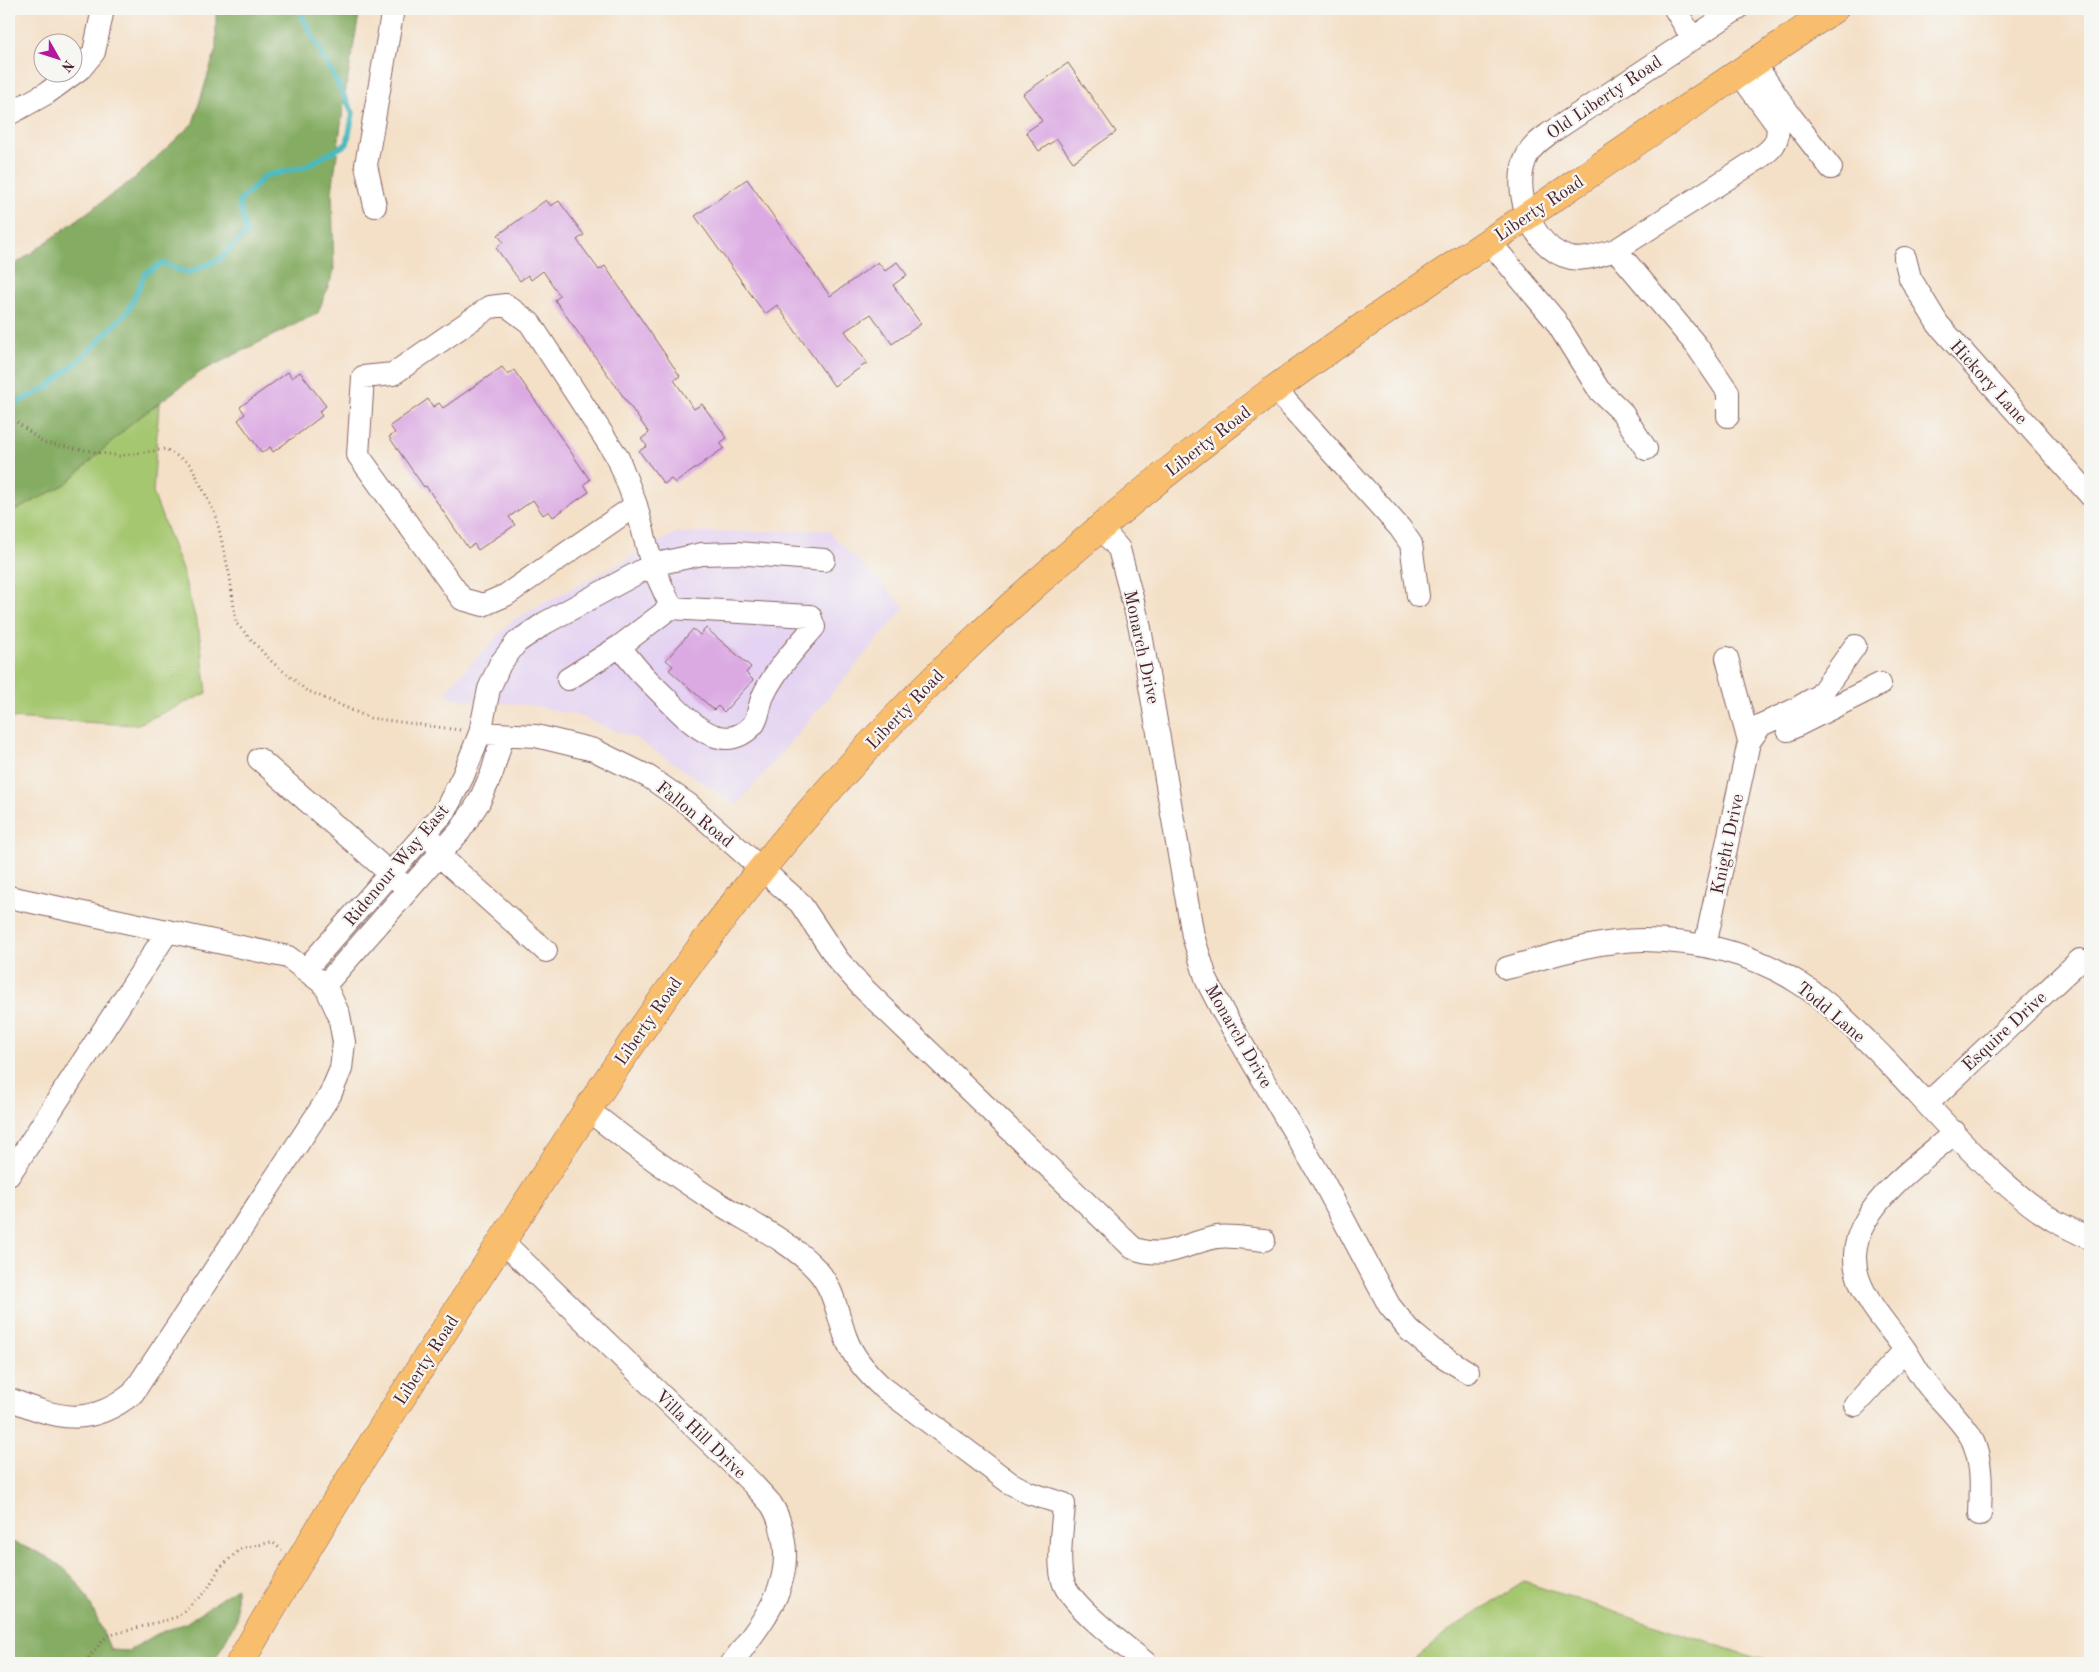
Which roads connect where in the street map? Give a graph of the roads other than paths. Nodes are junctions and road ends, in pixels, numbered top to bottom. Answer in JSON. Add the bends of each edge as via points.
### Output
{"nodes":[{"id":1,"x":102,"y":9,"type":"edge"},
{"id":2,"x":393,"y":9,"type":"edge"},
{"id":3,"x":1675,"y":9,"type":"edge"},
{"id":4,"x":1737,"y":9,"type":"edge"},
{"id":5,"x":1834,"y":9,"type":"edge"},
{"id":6,"x":1693,"y":38,"type":"junction"},
{"id":7,"x":1746,"y":68,"type":"junction"},
{"id":8,"x":9,"y":114,"type":"edge"},
{"id":9,"x":1831,"y":168,"type":"dead end"},
{"id":10,"x":375,"y":206,"type":"dead end"},
{"id":11,"x":1526,"y":216,"type":"junction"},
{"id":12,"x":1489,"y":241,"type":"junction"},
{"id":13,"x":1616,"y":250,"type":"junction"},
{"id":14,"x":1905,"y":258,"type":"dead end"},
{"id":15,"x":1275,"y":390,"type":"junction"},
{"id":16,"x":1728,"y":416,"type":"dead end"},
{"id":17,"x":1646,"y":449,"type":"dead end"},
{"id":18,"x":2090,"y":495,"type":"edge"},
{"id":19,"x":636,"y":505,"type":"junction"},
{"id":20,"x":1101,"y":528,"type":"junction"},
{"id":21,"x":824,"y":560,"type":"dead end"},
{"id":22,"x":652,"y":565,"type":"junction"},
{"id":23,"x":1418,"y":596,"type":"dead end"},
{"id":24,"x":670,"y":608,"type":"junction"},
{"id":25,"x":620,"y":646,"type":"junction"},
{"id":26,"x":1855,"y":646,"type":"dead end"},
{"id":27,"x":1727,"y":658,"type":"dead end"},
{"id":28,"x":568,"y":679,"type":"dead end"},
{"id":29,"x":1880,"y":684,"type":"dead end"},
{"id":30,"x":480,"y":733,"type":"junction"},
{"id":31,"x":502,"y":735,"type":"junction"},
{"id":32,"x":1749,"y":742,"type":"junction"},
{"id":33,"x":259,"y":759,"type":"dead end"},
{"id":34,"x":431,"y":828,"type":"junction"},
{"id":35,"x":440,"y":856,"type":"junction"},
{"id":36,"x":761,"y":870,"type":"junction"},
{"id":37,"x":391,"y":874,"type":"junction"},
{"id":38,"x":408,"y":889,"type":"junction"},
{"id":39,"x":9,"y":897,"type":"edge"},
{"id":40,"x":168,"y":931,"type":"junction"},
{"id":41,"x":1705,"y":946,"type":"junction"},
{"id":42,"x":546,"y":951,"type":"dead end"},
{"id":43,"x":2080,"y":960,"type":"dead end"},
{"id":44,"x":1506,"y":968,"type":"dead end"},
{"id":45,"x":306,"y":969,"type":"junction"},
{"id":46,"x":325,"y":985,"type":"junction"},
{"id":47,"x":1928,"y":1103,"type":"junction"},
{"id":48,"x":588,"y":1110,"type":"junction"},
{"id":49,"x":1955,"y":1132,"type":"junction"},
{"id":50,"x":9,"y":1175,"type":"edge"},
{"id":51,"x":2090,"y":1239,"type":"edge"},
{"id":52,"x":1264,"y":1240,"type":"dead end"},
{"id":53,"x":502,"y":1241,"type":"junction"},
{"id":54,"x":1905,"y":1350,"type":"junction"},
{"id":55,"x":1468,"y":1372,"type":"dead end"},
{"id":56,"x":9,"y":1399,"type":"edge"},
{"id":57,"x":1855,"y":1405,"type":"dead end"},
{"id":58,"x":1980,"y":1514,"type":"dead end"},
{"id":59,"x":240,"y":1663,"type":"edge"},
{"id":60,"x":732,"y":1663,"type":"edge"},
{"id":61,"x":1146,"y":1663,"type":"edge"}],
"edges":[{"from":1,"to":8,"type":"street","via":[[94,52],[81,68],[47,93]]},
{"from":2,"to":10,"type":"street","via":[[366,165]]},
{"from":3,"to":6,"type":"street"},
{"from":4,"to":6,"type":"street","name":"Old Liberty Road"},
{"from":5,"to":7,"type":"main road","name":"Liberty Road"},
{"from":6,"to":11,"type":"street","name":"Old Liberty Road","via":[[1536,144],[1522,173]]},
{"from":7,"to":9,"type":"street","via":[[1792,118]]},
{"from":7,"to":11,"type":"main road","name":"Liberty Road"},
{"from":7,"to":13,"type":"street","via":[[1777,125],[1776,143],[1758,159]]},
{"from":11,"to":12,"type":"main road","name":"Liberty Road"},
{"from":11,"to":13,"type":"street","via":[[1544,244],[1570,258],[1587,258]]},
{"from":12,"to":15,"type":"main road","name":"Liberty Road"},
{"from":12,"to":17,"type":"street","via":[[1555,320],[1599,390],[1621,411]]},
{"from":13,"to":16,"type":"street","via":[[1696,345],[1728,392]]},
{"from":14,"to":18,"type":"street","name":"Hickory Lane","via":[[1910,278],[1938,324]]},
{"from":15,"to":20,"type":"main road","name":"Liberty Road"},
{"from":15,"to":23,"type":"street","via":[[1400,528],[1411,544]]},
{"from":19,"to":19,"type":"street","via":[[506,595],[483,605],[462,599],[358,455],[364,377],[393,374],[490,306],[506,305],[530,323],[618,458]]},
{"from":19,"to":22,"type":"street"},
{"from":20,"to":36,"type":"main road","name":"Liberty Road","via":[[917,696]]},
{"from":20,"to":55,"type":"street","name":"Monarch Drive","via":[[1119,549],[1140,628],[1193,936],[1207,981],[1322,1179],[1389,1305],[1409,1330]]},
{"from":21,"to":22,"type":"street","name":"Ridenour Way East","via":[[737,553],[702,554]]},
{"from":22,"to":24,"type":"street"},
{"from":22,"to":30,"type":"street","name":"Ridenour Way East","via":[[545,622],[517,642],[500,664],[489,689]]},
{"from":24,"to":25,"type":"street"},
{"from":24,"to":25,"type":"street","via":[[810,616],[814,627],[779,668],[763,695],[753,725],[738,736],[718,737],[696,728],[630,662]]},
{"from":25,"to":28,"type":"street"},
{"from":26,"to":32,"type":"street","via":[[1820,694],[1792,712],[1761,725]]},
{"from":27,"to":32,"type":"street"},
{"from":29,"to":32,"type":"street","via":[[1782,733]]},
{"from":30,"to":31,"type":"street","name":"Fallon Road"},
{"from":30,"to":34,"type":"street","name":"Ridenour Way East","via":[[445,811]]},
{"from":31,"to":35,"type":"street","name":"Ridenour Way East","via":[[480,802]]},
{"from":31,"to":36,"type":"street","name":"Fallon Road","via":[[536,736],[594,750],[648,777],[688,804]]},
{"from":32,"to":41,"type":"street","name":"Knight Drive"},
{"from":33,"to":37,"type":"street"},
{"from":34,"to":35,"type":"street"},
{"from":34,"to":37,"type":"street","name":"Ridenour Way East"},
{"from":35,"to":38,"type":"street","name":"Ridenour Way East"},
{"from":35,"to":42,"type":"street"},
{"from":36,"to":48,"type":"main road","name":"Liberty Road","via":[[678,978]]},
{"from":36,"to":52,"type":"street","name":"Fallon Road","via":[[800,904],[838,960],[862,987],[1133,1248],[1148,1254],[1163,1254],[1219,1237]]},
{"from":37,"to":38,"type":"street"},
{"from":37,"to":45,"type":"street","name":"Ridenour Way East"},
{"from":38,"to":46,"type":"street","name":"Ridenour Way East"},
{"from":39,"to":40,"type":"street"},
{"from":40,"to":45,"type":"street","via":[[288,957]]},
{"from":40,"to":50,"type":"street"},
{"from":41,"to":44,"type":"street","name":"Todd Lane","via":[[1642,940],[1592,945]]},
{"from":41,"to":47,"type":"street","name":"Todd Lane","via":[[1735,954],[1798,982],[1830,1006]]},
{"from":43,"to":47,"type":"street","name":"Esquire Drive"},
{"from":45,"to":46,"type":"street"},
{"from":46,"to":56,"type":"street","via":[[339,1015],[344,1042],[341,1069],[330,1096],[133,1393],[116,1407],[75,1417],[50,1415]]},
{"from":47,"to":49,"type":"street","name":"Todd Lane"},
{"from":48,"to":53,"type":"main road","name":"Liberty Road"},
{"from":48,"to":61,"type":"street","via":[[676,1176],[777,1239],[816,1269],[836,1303],[852,1352],[865,1372],[881,1386],[1010,1483],[1064,1504],[1064,1584],[1088,1613]]},
{"from":49,"to":51,"type":"street","name":"Todd Lane","via":[[1974,1154],[2026,1199],[2053,1219]]},
{"from":49,"to":54,"type":"street","via":[[1880,1199],[1865,1221],[1855,1248],[1858,1278],[1876,1314]]},
{"from":53,"to":59,"type":"main road","name":"Liberty Road","via":[[298,1564]]},
{"from":53,"to":60,"type":"street","name":"Villa Hill Drive","via":[[771,1504],[780,1523],[785,1548],[784,1575],[779,1594],[769,1612]]},
{"from":54,"to":57,"type":"street"},
{"from":54,"to":58,"type":"street","via":[[1928,1386],[1971,1437],[1980,1461]]}]}
